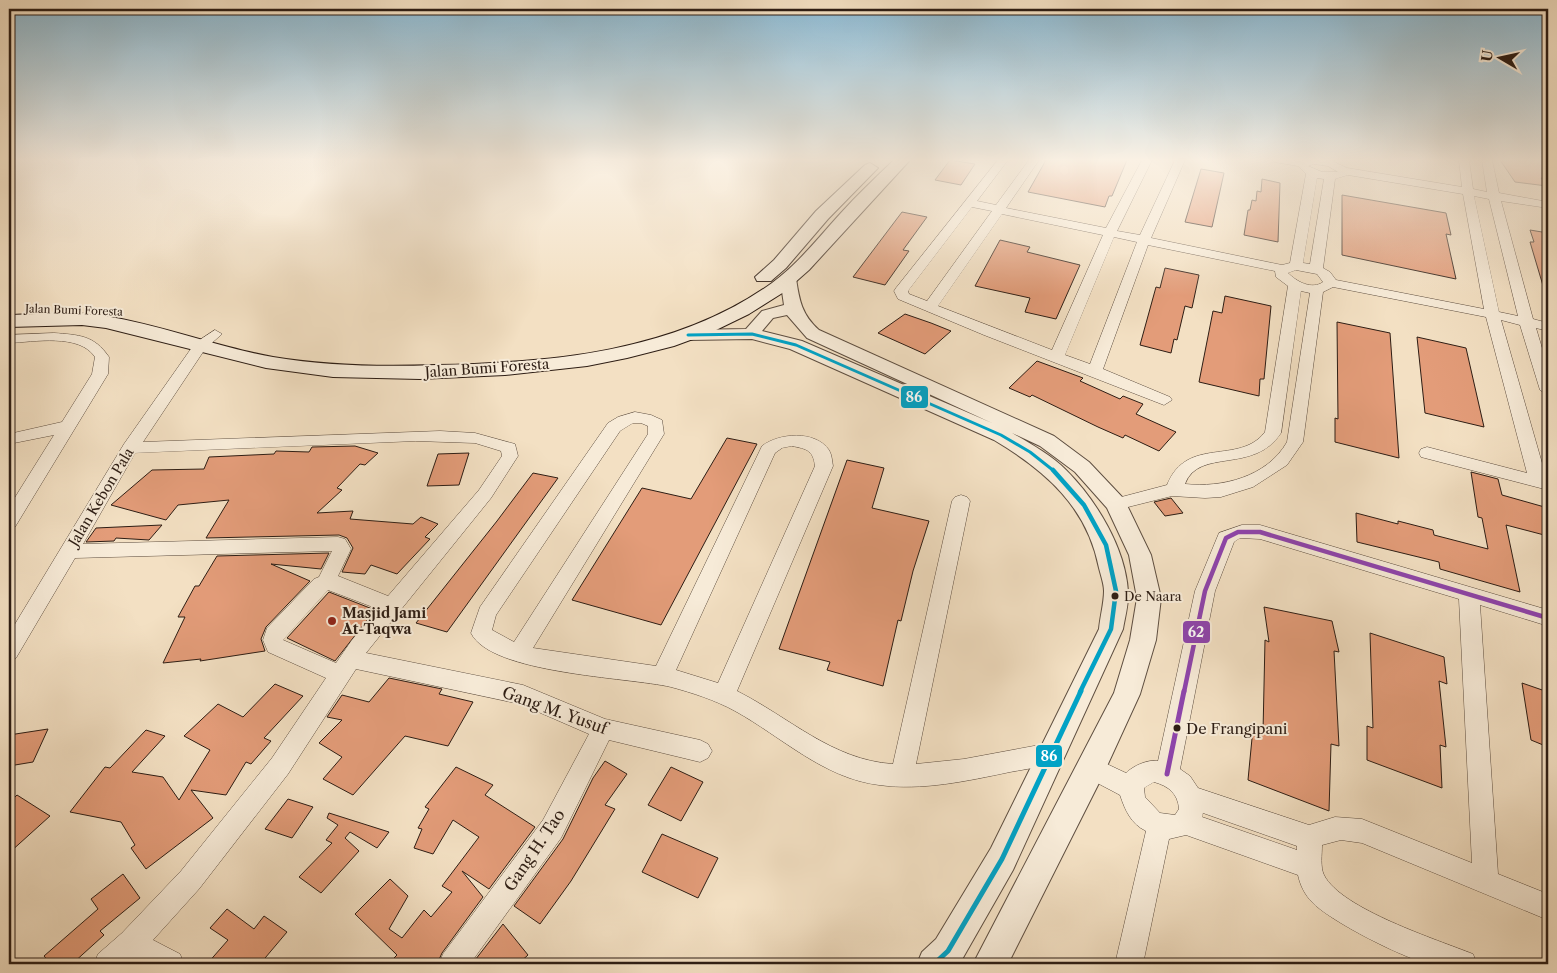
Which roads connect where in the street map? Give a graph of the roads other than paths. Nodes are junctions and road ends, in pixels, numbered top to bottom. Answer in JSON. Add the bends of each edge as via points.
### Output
{"nodes":[{"id":1,"x":833,"y":205,"type":"edge"},
{"id":2,"x":857,"y":205,"type":"edge"},
{"id":3,"x":966,"y":205,"type":"edge"},
{"id":4,"x":978,"y":205,"type":"edge"},
{"id":5,"x":1000,"y":205,"type":"edge"},
{"id":6,"x":1124,"y":205,"type":"edge"},
{"id":7,"x":1160,"y":205,"type":"edge"},
{"id":8,"x":1306,"y":205,"type":"edge"},
{"id":9,"x":1326,"y":205,"type":"edge"},
{"id":10,"x":1471,"y":205,"type":"edge"},
{"id":11,"x":1495,"y":205,"type":"edge"},
{"id":12,"x":997,"y":210,"type":"junction"},
{"id":13,"x":822,"y":216,"type":"junction"},
{"id":14,"x":843,"y":220,"type":"junction"},
{"id":15,"x":1110,"y":233,"type":"junction"},
{"id":16,"x":1144,"y":240,"type":"junction"},
{"id":17,"x":1296,"y":266,"type":"junction"},
{"id":18,"x":1282,"y":270,"type":"junction"},
{"id":19,"x":1316,"y":270,"type":"junction"},
{"id":20,"x":788,"y":278,"type":"junction"},
{"id":21,"x":1295,"y":285,"type":"junction"},
{"id":22,"x":1323,"y":286,"type":"junction"},
{"id":23,"x":9,"y":308,"type":"edge"},
{"id":24,"x":929,"y":308,"type":"junction"},
{"id":25,"x":792,"y":309,"type":"junction"},
{"id":26,"x":1491,"y":314,"type":"junction"},
{"id":27,"x":9,"y":321,"type":"edge"},
{"id":28,"x":1526,"y":322,"type":"junction"},
{"id":29,"x":1548,"y":327,"type":"edge"},
{"id":30,"x":752,"y":334,"type":"junction"},
{"id":31,"x":688,"y":335,"type":"junction"},
{"id":32,"x":9,"y":338,"type":"edge"},
{"id":33,"x":208,"y":340,"type":"junction"},
{"id":34,"x":1057,"y":356,"type":"junction"},
{"id":35,"x":413,"y":366,"type":"junction"},
{"id":36,"x":1095,"y":371,"type":"junction"},
{"id":37,"x":880,"y":373,"type":"junction"},
{"id":38,"x":1548,"y":390,"type":"edge"},
{"id":39,"x":1164,"y":400,"type":"dead end"},
{"id":40,"x":70,"y":426,"type":"junction"},
{"id":41,"x":9,"y":439,"type":"edge"},
{"id":42,"x":130,"y":448,"type":"junction"},
{"id":43,"x":1246,"y":453,"type":"junction"},
{"id":44,"x":1427,"y":453,"type":"dead end"},
{"id":45,"x":1266,"y":472,"type":"junction"},
{"id":46,"x":1543,"y":482,"type":"edge"},
{"id":47,"x":1174,"y":489,"type":"junction"},
{"id":48,"x":961,"y":501,"type":"dead end"},
{"id":49,"x":1116,"y":504,"type":"junction"},
{"id":50,"x":9,"y":522,"type":"edge"},
{"id":51,"x":69,"y":551,"type":"junction"},
{"id":52,"x":326,"y":582,"type":"junction"},
{"id":53,"x":1469,"y":595,"type":"junction"},
{"id":54,"x":391,"y":606,"type":"junction"},
{"id":55,"x":1548,"y":618,"type":"edge"},
{"id":56,"x":9,"y":652,"type":"edge"},
{"id":57,"x":518,"y":653,"type":"junction"},
{"id":58,"x":346,"y":667,"type":"junction"},
{"id":59,"x":662,"y":676,"type":"junction"},
{"id":60,"x":724,"y":695,"type":"junction"},
{"id":61,"x":603,"y":729,"type":"junction"},
{"id":62,"x":700,"y":751,"type":"dead end"},
{"id":63,"x":1050,"y":754,"type":"junction"},
{"id":64,"x":1092,"y":768,"type":"junction"},
{"id":65,"x":1167,"y":774,"type":"junction"},
{"id":66,"x":902,"y":776,"type":"junction"},
{"id":67,"x":1131,"y":788,"type":"junction"},
{"id":68,"x":1190,"y":797,"type":"junction"},
{"id":69,"x":1173,"y":824,"type":"junction"},
{"id":70,"x":1310,"y":838,"type":"junction"},
{"id":71,"x":1310,"y":867,"type":"junction"},
{"id":72,"x":1486,"y":882,"type":"junction"},
{"id":73,"x":1548,"y":907,"type":"edge"},
{"id":74,"x":132,"y":943,"type":"junction"},
{"id":75,"x":108,"y":964,"type":"edge"},
{"id":76,"x":170,"y":964,"type":"edge"},
{"id":77,"x":453,"y":964,"type":"edge"},
{"id":78,"x":934,"y":964,"type":"edge"},
{"id":79,"x":990,"y":964,"type":"edge"},
{"id":80,"x":1129,"y":964,"type":"edge"},
{"id":81,"x":1464,"y":964,"type":"edge"}],
"edges":[{"from":1,"to":13,"type":"main road","name":"Jalan Bumi Foresta"},
{"from":2,"to":14,"type":"main road","name":"Jalan Bumi Foresta"},
{"from":3,"to":24,"type":"street","via":[[902,291],[907,299]]},
{"from":4,"to":12,"type":"street"},
{"from":5,"to":12,"type":"street"},
{"from":6,"to":15,"type":"street"},
{"from":7,"to":16,"type":"street"},
{"from":8,"to":17,"type":"street"},
{"from":9,"to":19,"type":"street"},
{"from":10,"to":26,"type":"street"},
{"from":11,"to":28,"type":"street"},
{"from":12,"to":15,"type":"street"},
{"from":12,"to":24,"type":"street"},
{"from":13,"to":14,"type":"main road"},
{"from":13,"to":35,"type":"main road","name":"Jalan Bumi Foresta","via":[[780,264],[764,277],[698,313],[651,330],[578,346]]},
{"from":14,"to":20,"type":"main road","name":"Jalan Bumi Foresta"},
{"from":15,"to":16,"type":"street"},
{"from":15,"to":34,"type":"street"},
{"from":16,"to":18,"type":"street"},
{"from":16,"to":36,"type":"street"},
{"from":17,"to":18,"type":"street"},
{"from":17,"to":19,"type":"street"},
{"from":18,"to":21,"type":"street","via":[[1286,280]]},
{"from":19,"to":22,"type":"street","via":[[1325,274]]},
{"from":20,"to":25,"type":"street"},
{"from":20,"to":31,"type":"main road","name":"Jalan Bumi Foresta","via":[[778,288],[738,312]]},
{"from":21,"to":22,"type":"street"},
{"from":21,"to":43,"type":"street","via":[[1274,433],[1262,446]]},
{"from":22,"to":26,"type":"street"},
{"from":22,"to":45,"type":"street","via":[[1296,442],[1287,458]]},
{"from":23,"to":33,"type":"main road","name":"Jalan Bumi Foresta","via":[[104,309],[139,313]]},
{"from":24,"to":34,"type":"street"},
{"from":25,"to":30,"type":"street","via":[[765,315]]},
{"from":25,"to":37,"type":"street","via":[[801,325],[813,334]]},
{"from":26,"to":28,"type":"street"},
{"from":26,"to":46,"type":"street"},
{"from":27,"to":33,"type":"main road","name":"Jalan Bumi Foresta","via":[[82,319]]},
{"from":28,"to":29,"type":"street"},
{"from":28,"to":38,"type":"street"},
{"from":30,"to":31,"type":"street"},
{"from":30,"to":37,"type":"street"},
{"from":31,"to":35,"type":"main road","name":"Jalan Bumi Foresta","via":[[633,351],[519,368]]},
{"from":32,"to":40,"type":"street","via":[[70,339],[94,347],[102,358],[100,374]]},
{"from":33,"to":35,"type":"main road","name":"Jalan Bumi Foresta","via":[[287,366],[349,373]]},
{"from":33,"to":42,"type":"street","name":"Jalan Kebon Pala"},
{"from":34,"to":36,"type":"street"},
{"from":36,"to":39,"type":"street"},
{"from":37,"to":49,"type":"street","via":[[1047,441],[1082,467]]},
{"from":37,"to":63,"type":"street","via":[[1030,452],[1058,474],[1084,505],[1106,545],[1116,591],[1111,629]]},
{"from":40,"to":41,"type":"street"},
{"from":40,"to":50,"type":"street"},
{"from":42,"to":51,"type":"street","name":"Jalan Kebon Pala"},
{"from":42,"to":54,"type":"street","via":[[416,436],[481,439],[509,448],[510,456],[486,494]]},
{"from":43,"to":45,"type":"street"},
{"from":43,"to":47,"type":"street","via":[[1197,462],[1185,469]]},
{"from":44,"to":46,"type":"street"},
{"from":45,"to":47,"type":"street","via":[[1225,490],[1195,492]]},
{"from":47,"to":49,"type":"street"},
{"from":48,"to":66,"type":"street"},
{"from":49,"to":64,"type":"street","via":[[1140,555],[1150,598],[1143,640],[1128,694]]},
{"from":51,"to":52,"type":"street","via":[[338,544],[342,549]]},
{"from":51,"to":56,"type":"street","name":"Jalan Kebon Pala"},
{"from":52,"to":54,"type":"street"},
{"from":52,"to":58,"type":"street","name":"Gang M. Yusuf","via":[[274,634],[273,640],[275,646]]},
{"from":53,"to":55,"type":"street"},
{"from":53,"to":65,"type":"street","via":[[1260,532],[1242,530],[1232,533],[1226,538],[1205,591]]},
{"from":53,"to":72,"type":"street"},
{"from":54,"to":58,"type":"street"},
{"from":57,"to":57,"type":"street","via":[[487,640],[481,633],[486,613],[614,427],[630,417],[642,416],[651,420],[656,424],[656,434]]},
{"from":57,"to":59,"type":"street"},
{"from":58,"to":61,"type":"street","name":"Gang M. Yusuf","via":[[488,686],[523,695]]},
{"from":58,"to":74,"type":"street","via":[[280,766],[190,880]]},
{"from":59,"to":60,"type":"street"},
{"from":59,"to":60,"type":"street","via":[[768,450],[777,443],[792,441],[813,445],[822,454],[824,466]]},
{"from":60,"to":66,"type":"street","via":[[832,758],[860,770]]},
{"from":61,"to":62,"type":"street","name":"Gang M. Yusuf"},
{"from":61,"to":77,"type":"street","name":"Gang H. Tao","via":[[552,829]]},
{"from":63,"to":66,"type":"street","via":[[936,776]]},
{"from":63,"to":78,"type":"street","via":[[1002,858],[948,951]]},
{"from":64,"to":67,"type":"street"},
{"from":64,"to":79,"type":"street"},
{"from":65,"to":67,"type":"street","via":[[1143,773],[1134,779]]},
{"from":65,"to":68,"type":"street","via":[[1181,784]]},
{"from":67,"to":69,"type":"street","via":[[1132,799],[1148,820]]},
{"from":68,"to":69,"type":"street","via":[[1191,816]]},
{"from":68,"to":70,"type":"street"},
{"from":69,"to":71,"type":"street"},
{"from":69,"to":80,"type":"street"},
{"from":70,"to":71,"type":"street"},
{"from":70,"to":72,"type":"street","via":[[1322,830],[1347,827]]},
{"from":71,"to":81,"type":"street","via":[[1312,880],[1339,908]]},
{"from":72,"to":73,"type":"street"},
{"from":74,"to":75,"type":"street"},
{"from":74,"to":76,"type":"street"}]}
